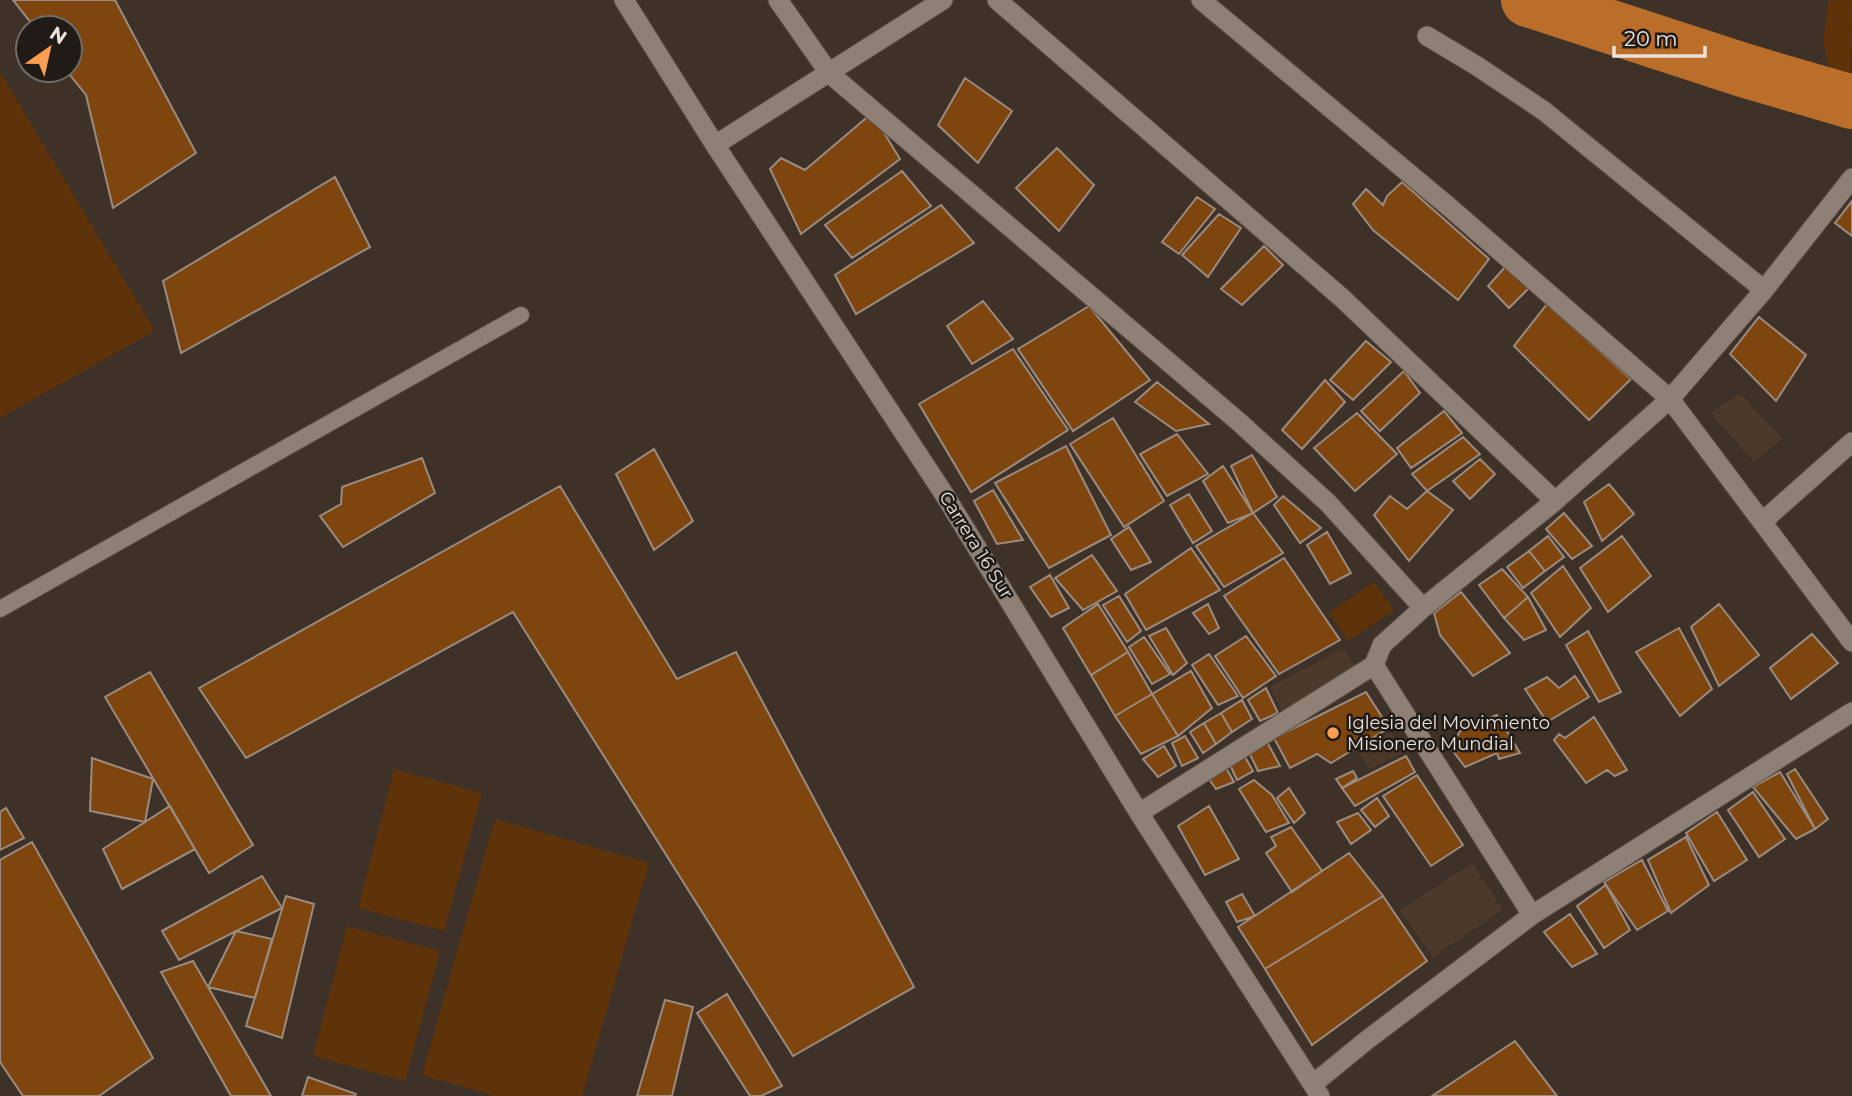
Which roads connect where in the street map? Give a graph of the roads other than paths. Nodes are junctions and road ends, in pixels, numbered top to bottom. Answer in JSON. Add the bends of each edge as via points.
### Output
{"nodes":[{"id":1,"x":624,"y":0,"type":"edge"},
{"id":2,"x":778,"y":0,"type":"edge"},
{"id":3,"x":943,"y":0,"type":"edge"},
{"id":4,"x":997,"y":0,"type":"edge"},
{"id":5,"x":1200,"y":0,"type":"edge"},
{"id":6,"x":1427,"y":36,"type":"dead end"},
{"id":7,"x":829,"y":73,"type":"junction"},
{"id":8,"x":715,"y":145,"type":"junction"},
{"id":9,"x":1852,"y":178,"type":"edge"},
{"id":10,"x":1764,"y":290,"type":"junction"},
{"id":11,"x":521,"y":315,"type":"dead end"},
{"id":12,"x":1670,"y":399,"type":"junction"},
{"id":13,"x":1852,"y":442,"type":"edge"},
{"id":14,"x":1555,"y":501,"type":"junction"},
{"id":15,"x":1762,"y":522,"type":"junction"},
{"id":16,"x":1423,"y":608,"type":"junction"},
{"id":17,"x":0,"y":609,"type":"edge"},
{"id":18,"x":1852,"y":642,"type":"edge"},
{"id":19,"x":1374,"y":665,"type":"junction"},
{"id":20,"x":1852,"y":712,"type":"edge"},
{"id":21,"x":1139,"y":813,"type":"junction"},
{"id":22,"x":1532,"y":915,"type":"junction"},
{"id":23,"x":1316,"y":1090,"type":"edge"}],
"edges":[{"from":1,"to":8,"type":"street","name":"Carrera 16 Sur"},
{"from":2,"to":7,"type":"street"},
{"from":3,"to":7,"type":"street"},
{"from":4,"to":14,"type":"street","via":[[1342,298]]},
{"from":5,"to":12,"type":"street"},
{"from":6,"to":10,"type":"street","via":[[1544,111]]},
{"from":7,"to":8,"type":"street"},
{"from":7,"to":16,"type":"street","via":[[1240,422],[1328,503]]},
{"from":8,"to":21,"type":"street","name":"Carrera 16 Sur","via":[[944,494]]},
{"from":9,"to":10,"type":"street"},
{"from":10,"to":12,"type":"street"},
{"from":11,"to":17,"type":"lane"},
{"from":12,"to":14,"type":"street"},
{"from":12,"to":15,"type":"street"},
{"from":13,"to":15,"type":"street"},
{"from":14,"to":16,"type":"street"},
{"from":15,"to":18,"type":"street"},
{"from":16,"to":19,"type":"street","via":[[1382,645]]},
{"from":19,"to":21,"type":"street"},
{"from":19,"to":22,"type":"street"},
{"from":20,"to":22,"type":"street"},
{"from":21,"to":23,"type":"street","name":"Carrera 16 Sur"},
{"from":22,"to":23,"type":"street","via":[[1367,1040]]}]}
